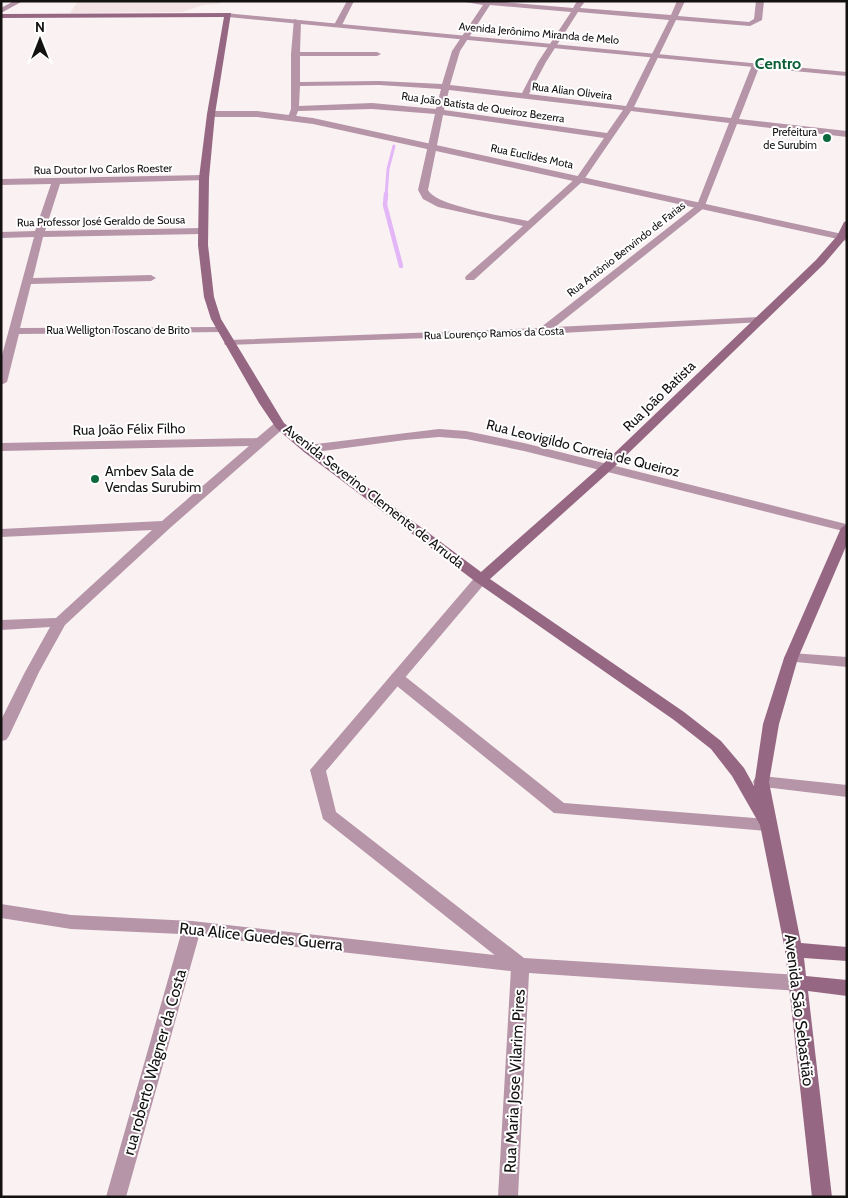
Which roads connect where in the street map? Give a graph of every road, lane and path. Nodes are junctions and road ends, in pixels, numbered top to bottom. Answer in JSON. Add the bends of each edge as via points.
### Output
{"nodes":[{"id":1,"x":20,"y":1,"type":"edge"},
{"id":2,"x":351,"y":1,"type":"edge"},
{"id":3,"x":462,"y":1,"type":"edge"},
{"id":4,"x":581,"y":1,"type":"edge"},
{"id":5,"x":681,"y":1,"type":"edge"},
{"id":6,"x":760,"y":1,"type":"edge"},
{"id":7,"x":488,"y":3,"type":"junction"},
{"id":8,"x":575,"y":10,"type":"junction"},
{"id":9,"x":1,"y":11,"type":"edge"},
{"id":10,"x":228,"y":15,"type":"junction"},
{"id":11,"x":1,"y":16,"type":"edge"},
{"id":12,"x":672,"y":18,"type":"junction"},
{"id":13,"x":297,"y":21,"type":"junction"},
{"id":14,"x":338,"y":25,"type":"junction"},
{"id":15,"x":465,"y":37,"type":"junction"},
{"id":16,"x":554,"y":46,"type":"junction"},
{"id":17,"x":295,"y":54,"type":"junction"},
{"id":18,"x":377,"y":54,"type":"dead end"},
{"id":19,"x":656,"y":56,"type":"junction"},
{"id":20,"x":756,"y":65,"type":"junction"},
{"id":21,"x":847,"y":74,"type":"edge"},
{"id":22,"x":295,"y":84,"type":"junction"},
{"id":23,"x":445,"y":87,"type":"junction"},
{"id":24,"x":524,"y":97,"type":"junction"},
{"id":25,"x":628,"y":109,"type":"junction"},
{"id":26,"x":440,"y":112,"type":"junction"},
{"id":27,"x":293,"y":113,"type":"junction"},
{"id":28,"x":211,"y":114,"type":"junction"},
{"id":29,"x":733,"y":121,"type":"junction"},
{"id":30,"x":847,"y":134,"type":"edge"},
{"id":31,"x":609,"y":136,"type":"junction"},
{"id":32,"x":432,"y":147,"type":"junction"},
{"id":33,"x":204,"y":178,"type":"junction"},
{"id":34,"x":580,"y":180,"type":"junction"},
{"id":35,"x":56,"y":181,"type":"junction"},
{"id":36,"x":1,"y":182,"type":"edge"},
{"id":37,"x":701,"y":206,"type":"junction"},
{"id":38,"x":530,"y":224,"type":"junction"},
{"id":39,"x":847,"y":224,"type":"edge"},
{"id":40,"x":202,"y":231,"type":"junction"},
{"id":41,"x":1,"y":235,"type":"edge"},
{"id":42,"x":39,"y":235,"type":"junction"},
{"id":43,"x":844,"y":238,"type":"edge"},
{"id":44,"x":151,"y":278,"type":"dead end"},
{"id":45,"x":470,"y":278,"type":"dead end"},
{"id":46,"x":27,"y":281,"type":"junction"},
{"id":47,"x":760,"y":320,"type":"junction"},
{"id":48,"x":221,"y":330,"type":"junction"},
{"id":49,"x":14,"y":331,"type":"junction"},
{"id":50,"x":543,"y":331,"type":"junction"},
{"id":51,"x":229,"y":343,"type":"junction"},
{"id":52,"x":1,"y":382,"type":"edge"},
{"id":53,"x":280,"y":425,"type":"junction"},
{"id":54,"x":258,"y":442,"type":"junction"},
{"id":55,"x":1,"y":447,"type":"edge"},
{"id":56,"x":308,"y":449,"type":"junction"},
{"id":57,"x":606,"y":468,"type":"junction"},
{"id":58,"x":165,"y":525,"type":"junction"},
{"id":59,"x":847,"y":528,"type":"edge"},
{"id":60,"x":1,"y":533,"type":"edge"},
{"id":61,"x":480,"y":579,"type":"junction"},
{"id":62,"x":60,"y":622,"type":"junction"},
{"id":63,"x":1,"y":625,"type":"edge"},
{"id":64,"x":791,"y":658,"type":"junction"},
{"id":65,"x":847,"y":662,"type":"edge"},
{"id":66,"x":397,"y":678,"type":"junction"},
{"id":67,"x":1,"y":736,"type":"edge"},
{"id":68,"x":761,"y":782,"type":"junction"},
{"id":69,"x":847,"y":791,"type":"edge"},
{"id":70,"x":768,"y":825,"type":"junction"},
{"id":71,"x":1,"y":911,"type":"edge"},
{"id":72,"x":192,"y":928,"type":"junction"},
{"id":73,"x":794,"y":950,"type":"junction"},
{"id":74,"x":847,"y":954,"type":"edge"},
{"id":75,"x":520,"y":965,"type":"junction"},
{"id":76,"x":799,"y":983,"type":"junction"},
{"id":77,"x":847,"y":988,"type":"edge"},
{"id":78,"x":116,"y":1197,"type":"edge"},
{"id":79,"x":508,"y":1197,"type":"edge"},
{"id":80,"x":822,"y":1197,"type":"edge"}],
"edges":[{"from":1,"to":9,"type":"street"},
{"from":2,"to":14,"type":"street"},
{"from":3,"to":7,"type":"street"},
{"from":4,"to":8,"type":"street"},
{"from":5,"to":12,"type":"street"},
{"from":6,"to":12,"type":"street","via":[[758,20],[750,24]]},
{"from":7,"to":8,"type":"street"},
{"from":7,"to":15,"type":"street"},
{"from":8,"to":12,"type":"street"},
{"from":8,"to":16,"type":"street"},
{"from":10,"to":11,"type":"main road"},
{"from":10,"to":13,"type":"street","name":"Avenida Jerônimo Miranda de Melo"},
{"from":10,"to":28,"type":"main road","name":"Avenida Severino Clemente de Arruda"},
{"from":12,"to":19,"type":"street"},
{"from":13,"to":14,"type":"street","name":"Avenida Jerônimo Miranda de Melo"},
{"from":13,"to":17,"type":"street"},
{"from":14,"to":15,"type":"street","name":"Avenida Jerônimo Miranda de Melo"},
{"from":15,"to":16,"type":"street","name":"Avenida Jerônimo Miranda de Melo"},
{"from":15,"to":23,"type":"street","via":[[456,51]]},
{"from":16,"to":19,"type":"street","name":"Avenida Jerônimo Miranda de Melo"},
{"from":16,"to":24,"type":"street"},
{"from":17,"to":18,"type":"street"},
{"from":17,"to":22,"type":"street"},
{"from":19,"to":20,"type":"street","name":"Avenida Jerônimo Miranda de Melo"},
{"from":19,"to":25,"type":"street"},
{"from":20,"to":21,"type":"street","name":"Avenida Jerônimo Miranda de Melo"},
{"from":20,"to":29,"type":"street","name":"Rua Antônio Benvindo de Farias"},
{"from":22,"to":23,"type":"street","name":"Rua Alian Oliveira","via":[[378,83]]},
{"from":22,"to":27,"type":"street"},
{"from":23,"to":24,"type":"street","name":"Rua Alian Oliveira"},
{"from":23,"to":26,"type":"street"},
{"from":24,"to":25,"type":"street","name":"Rua Alian Oliveira"},
{"from":25,"to":29,"type":"street","name":"Rua Alian Oliveira"},
{"from":25,"to":31,"type":"street"},
{"from":26,"to":27,"type":"street","name":"Rua João Batista de Queiroz Bezerra","via":[[388,107]]},
{"from":26,"to":31,"type":"street","name":"Rua João Batista de Queiroz Bezerra"},
{"from":26,"to":32,"type":"street"},
{"from":27,"to":28,"type":"street","name":"Rua Euclides Mota"},
{"from":27,"to":32,"type":"street","name":"Rua Euclides Mota"},
{"from":28,"to":33,"type":"main road","name":"Avenida Severino Clemente de Arruda"},
{"from":29,"to":30,"type":"street","name":"Rua Alian Oliveira"},
{"from":29,"to":37,"type":"street","name":"Rua Antônio Benvindo de Farias"},
{"from":31,"to":34,"type":"street"},
{"from":32,"to":34,"type":"street","name":"Rua Euclides Mota"},
{"from":32,"to":38,"type":"street","via":[[423,190],[426,197],[441,205]]},
{"from":33,"to":35,"type":"street","name":"Rua Doutor Ivo Carlos Roester"},
{"from":33,"to":40,"type":"main road","name":"Avenida Severino Clemente de Arruda"},
{"from":34,"to":37,"type":"street","name":"Rua Euclides Mota"},
{"from":34,"to":38,"type":"street"},
{"from":35,"to":36,"type":"street","name":"Rua Doutor Ivo Carlos Roester"},
{"from":35,"to":42,"type":"street"},
{"from":37,"to":43,"type":"street","name":"Rua Euclides Mota"},
{"from":37,"to":50,"type":"street","name":"Rua Antônio Benvindo de Farias"},
{"from":38,"to":45,"type":"street"},
{"from":39,"to":43,"type":"main road","name":"Rua João Batista"},
{"from":40,"to":42,"type":"street","name":"Rua Professor José Geraldo de Sousa"},
{"from":40,"to":48,"type":"main road","name":"Avenida Severino Clemente de Arruda","via":[[209,297]]},
{"from":41,"to":42,"type":"street","name":"Rua Professor José Geraldo de Sousa"},
{"from":42,"to":46,"type":"street"},
{"from":43,"to":47,"type":"main road","name":"Rua João Batista"},
{"from":44,"to":46,"type":"street"},
{"from":46,"to":49,"type":"street"},
{"from":47,"to":50,"type":"street","name":"Rua Lourenço Ramos da Costa"},
{"from":47,"to":57,"type":"main road","name":"Rua João Batista"},
{"from":48,"to":49,"type":"street","name":"Rua Welligton Toscano de Brito"},
{"from":48,"to":51,"type":"main road","name":"Avenida Severino Clemente de Arruda"},
{"from":49,"to":52,"type":"street"},
{"from":50,"to":51,"type":"street","name":"Rua Lourenço Ramos da Costa"},
{"from":51,"to":53,"type":"main road","name":"Avenida Severino Clemente de Arruda"},
{"from":53,"to":54,"type":"street"},
{"from":53,"to":56,"type":"main road","name":"Avenida Severino Clemente de Arruda"},
{"from":54,"to":55,"type":"street","name":"Rua João Félix Filho"},
{"from":54,"to":58,"type":"street"},
{"from":56,"to":57,"type":"street","name":"Rua Leovigildo Correia de Queiroz","via":[[439,433],[524,447]]},
{"from":56,"to":61,"type":"main road","name":"Avenida Severino Clemente de Arruda"},
{"from":57,"to":59,"type":"street","name":"Rua Leovigildo Correia de Queiroz"},
{"from":57,"to":61,"type":"main road","name":"Rua João Batista"},
{"from":58,"to":60,"type":"street"},
{"from":58,"to":62,"type":"street"},
{"from":59,"to":64,"type":"main road","name":"Avenida São Sebastião"},
{"from":61,"to":66,"type":"street"},
{"from":61,"to":70,"type":"main road","name":"Avenida Severino Clemente de Arruda","via":[[716,745],[738,772]]},
{"from":62,"to":63,"type":"street"},
{"from":62,"to":67,"type":"street"},
{"from":64,"to":65,"type":"street"},
{"from":64,"to":68,"type":"main road","name":"Avenida São Sebastião","via":[[771,724]]},
{"from":66,"to":70,"type":"street","via":[[560,809]]},
{"from":66,"to":75,"type":"street","via":[[318,770],[329,815]]},
{"from":68,"to":69,"type":"street"},
{"from":68,"to":70,"type":"main road","name":"Avenida São Sebastião"},
{"from":70,"to":73,"type":"main road","name":"Avenida São Sebastião"},
{"from":71,"to":72,"type":"street","name":"Rua Alice Guedes Guerra","via":[[71,922]]},
{"from":72,"to":75,"type":"street","name":"Rua Alice Guedes Guerra"},
{"from":72,"to":78,"type":"street","name":"rua roberto Wagner da Costa"},
{"from":73,"to":74,"type":"main road"},
{"from":73,"to":76,"type":"main road","name":"Avenida São Sebastião"},
{"from":75,"to":76,"type":"street","name":"Rua Alice Guedes Guerra"},
{"from":75,"to":79,"type":"street","name":"Rua Maria Jose Vilarim Pires"},
{"from":76,"to":77,"type":"main road"},
{"from":76,"to":80,"type":"main road","name":"Avenida São Sebastião"}]}
